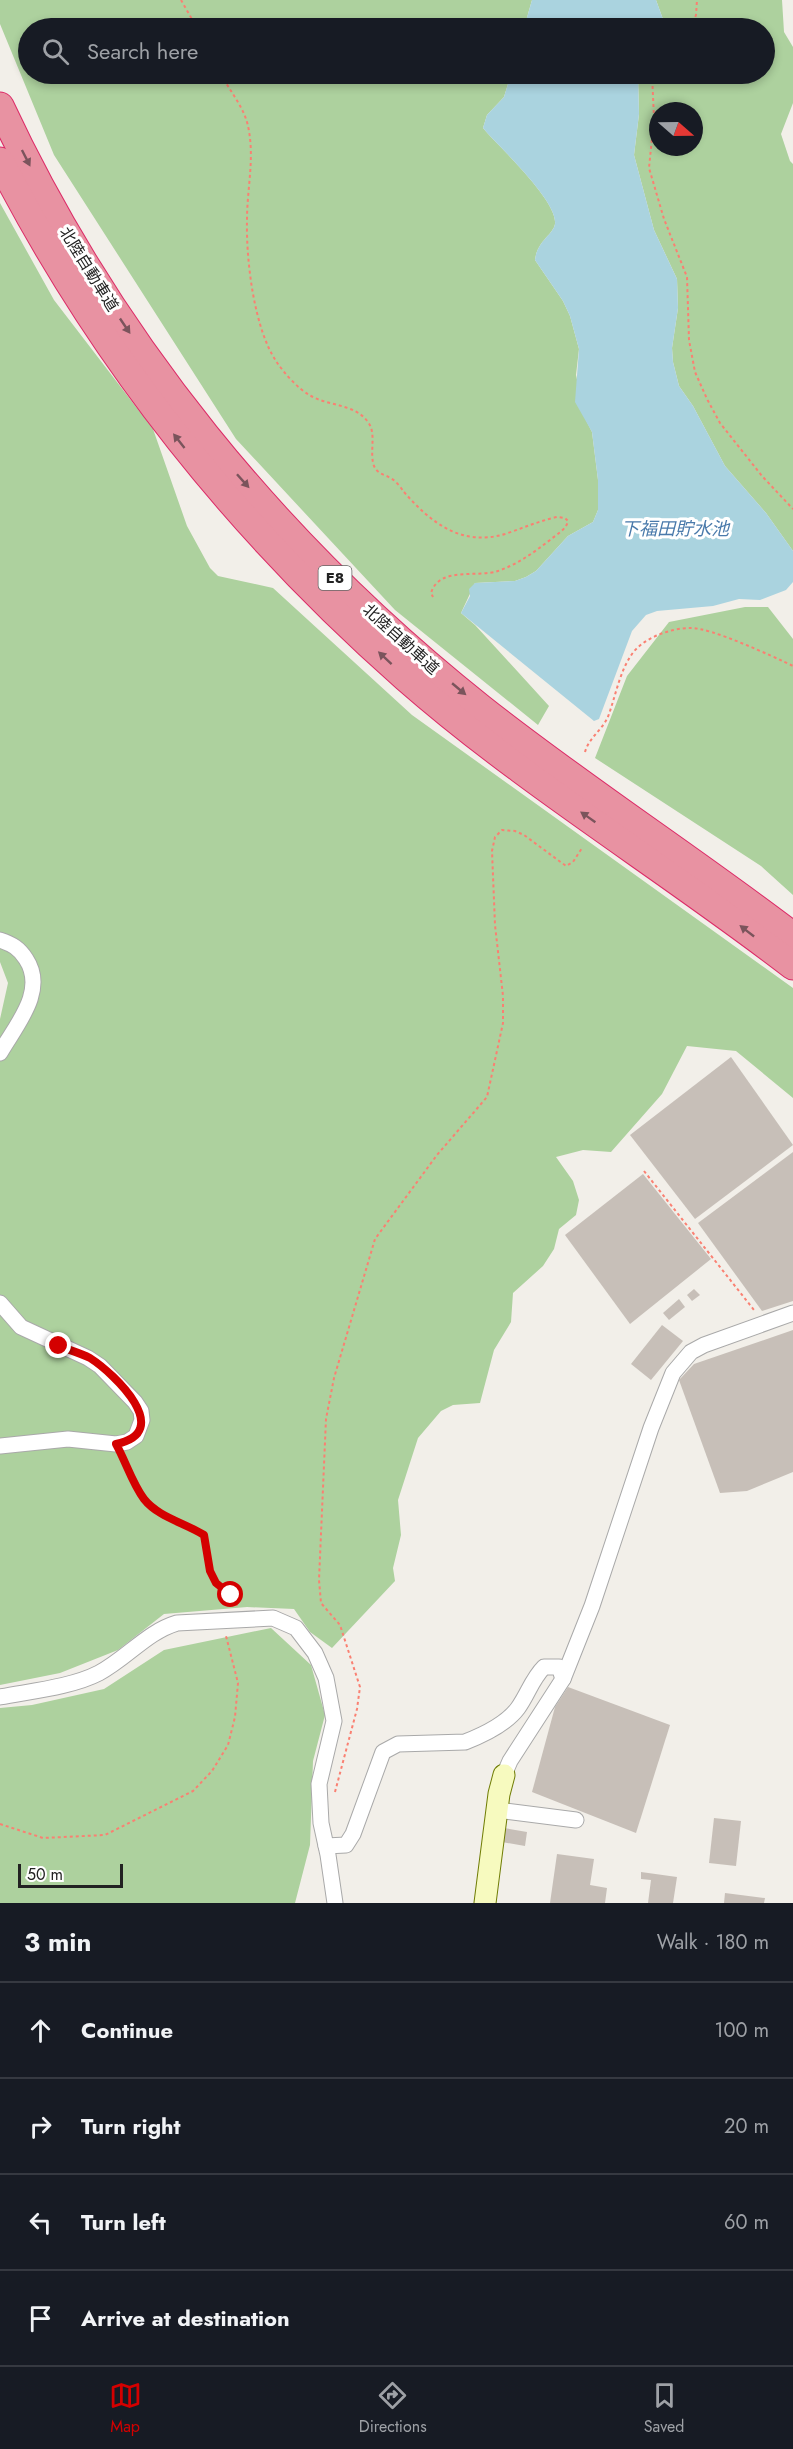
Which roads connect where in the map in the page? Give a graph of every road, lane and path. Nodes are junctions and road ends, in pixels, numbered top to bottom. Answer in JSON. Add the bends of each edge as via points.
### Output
{"nodes":[{"id":1,"x":181,"y":0,"type":"edge"},
{"id":2,"x":697,"y":0,"type":"edge"},
{"id":3,"x":191,"y":18,"type":"edge"},
{"id":4,"x":695,"y":18,"type":"edge"},
{"id":5,"x":226,"y":84,"type":"edge"},
{"id":6,"x":652,"y":84,"type":"edge"},
{"id":7,"x":0,"y":106,"type":"edge"},
{"id":8,"x":0,"y":161,"type":"edge"},
{"id":9,"x":793,"y":509,"type":"edge"},
{"id":10,"x":433,"y":597,"type":"dead end"},
{"id":11,"x":793,"y":666,"type":"edge"},
{"id":12,"x":585,"y":752,"type":"dead end"},
{"id":13,"x":582,"y":848,"type":"dead end"},
{"id":14,"x":793,"y":936,"type":"edge"},
{"id":15,"x":0,"y":940,"type":"edge"},
{"id":16,"x":793,"y":966,"type":"edge"},
{"id":17,"x":0,"y":1053,"type":"edge"},
{"id":18,"x":644,"y":1171,"type":"dead end"},
{"id":19,"x":0,"y":1303,"type":"edge"},
{"id":20,"x":793,"y":1313,"type":"edge"},
{"id":21,"x":763,"y":1323,"type":"junction"},
{"id":22,"x":116,"y":1444,"type":"junction"},
{"id":23,"x":0,"y":1446,"type":"edge"},
{"id":24,"x":238,"y":1619,"type":"junction"},
{"id":25,"x":221,"y":1620,"type":"junction"},
{"id":26,"x":563,"y":1679,"type":"junction"},
{"id":27,"x":0,"y":1697,"type":"edge"},
{"id":28,"x":504,"y":1775,"type":"joint"},
{"id":29,"x":334,"y":1796,"type":"dead end"},
{"id":30,"x":497,"y":1810,"type":"junction"},
{"id":31,"x":576,"y":1821,"type":"dead end"},
{"id":32,"x":0,"y":1824,"type":"edge"},
{"id":33,"x":326,"y":1846,"type":"junction"},
{"id":34,"x":335,"y":1903,"type":"edge"},
{"id":35,"x":485,"y":1903,"type":"edge"}],
"edges":[{"from":1,"to":3,"type":"path"},
{"from":2,"to":4,"type":"path"},
{"from":5,"to":10,"type":"path","via":[[248,123],[252,168],[247,222],[249,268],[257,314],[276,361],[309,395],[361,414],[372,434],[374,466],[437,524],[478,538],[557,517],[568,520],[564,529],[517,563],[494,572],[451,576],[432,588]]},
{"from":6,"to":9,"type":"path","via":[[649,168],[687,277],[695,372],[720,423]]},
{"from":7,"to":14,"type":"highway","name":"北陸自動車道","number":"E8","one_way":true,"via":[[65,231],[149,362],[224,459],[294,537],[371,613],[481,708]]},
{"from":16,"to":8,"type":"highway","name":"北陸自動車道","number":"E8","one_way":true,"via":[[468,729],[339,616],[278,555],[218,490],[134,382],[50,256]]},
{"from":11,"to":12,"type":"path","via":[[706,630],[690,627],[655,637],[633,652],[609,715]]},
{"from":13,"to":29,"type":"path","via":[[566,866],[515,831],[502,830],[495,837],[495,924],[503,1023],[488,1097],[437,1155],[375,1239],[334,1378],[327,1419],[318,1580],[321,1603],[340,1625],[360,1687]]},
{"from":15,"to":17,"type":"street","via":[[19,949],[33,971],[34,982],[25,1011]]},
{"from":18,"to":21,"type":"path"},
{"from":19,"to":22,"type":"street","via":[[21,1327],[100,1365],[135,1402],[141,1411],[141,1427],[136,1437]]},
{"from":20,"to":21,"type":"street"},
{"from":21,"to":26,"type":"street","via":[[691,1352],[673,1373]]},
{"from":22,"to":23,"type":"street","via":[[68,1439]]},
{"from":22,"to":24,"type":"path","via":[[145,1501],[204,1535],[210,1571],[216,1583],[237,1603]]},
{"from":24,"to":25,"type":"street"},
{"from":24,"to":33,"type":"street","via":[[273,1618],[296,1628],[315,1653],[326,1678],[334,1721],[319,1784]]},
{"from":25,"to":27,"type":"street","via":[[167,1626],[97,1674]]},
{"from":25,"to":32,"type":"path","via":[[238,1683],[235,1717],[228,1745],[212,1771],[193,1791],[105,1835],[43,1838]]},
{"from":26,"to":28,"type":"street"},
{"from":26,"to":33,"type":"street","via":[[559,1667],[544,1667],[518,1709],[503,1722],[465,1742],[398,1744],[383,1752],[353,1834],[346,1845]]},
{"from":28,"to":30,"type":"street"},
{"from":30,"to":31,"type":"street"},
{"from":30,"to":35,"type":"street"},
{"from":33,"to":34,"type":"street"}]}
